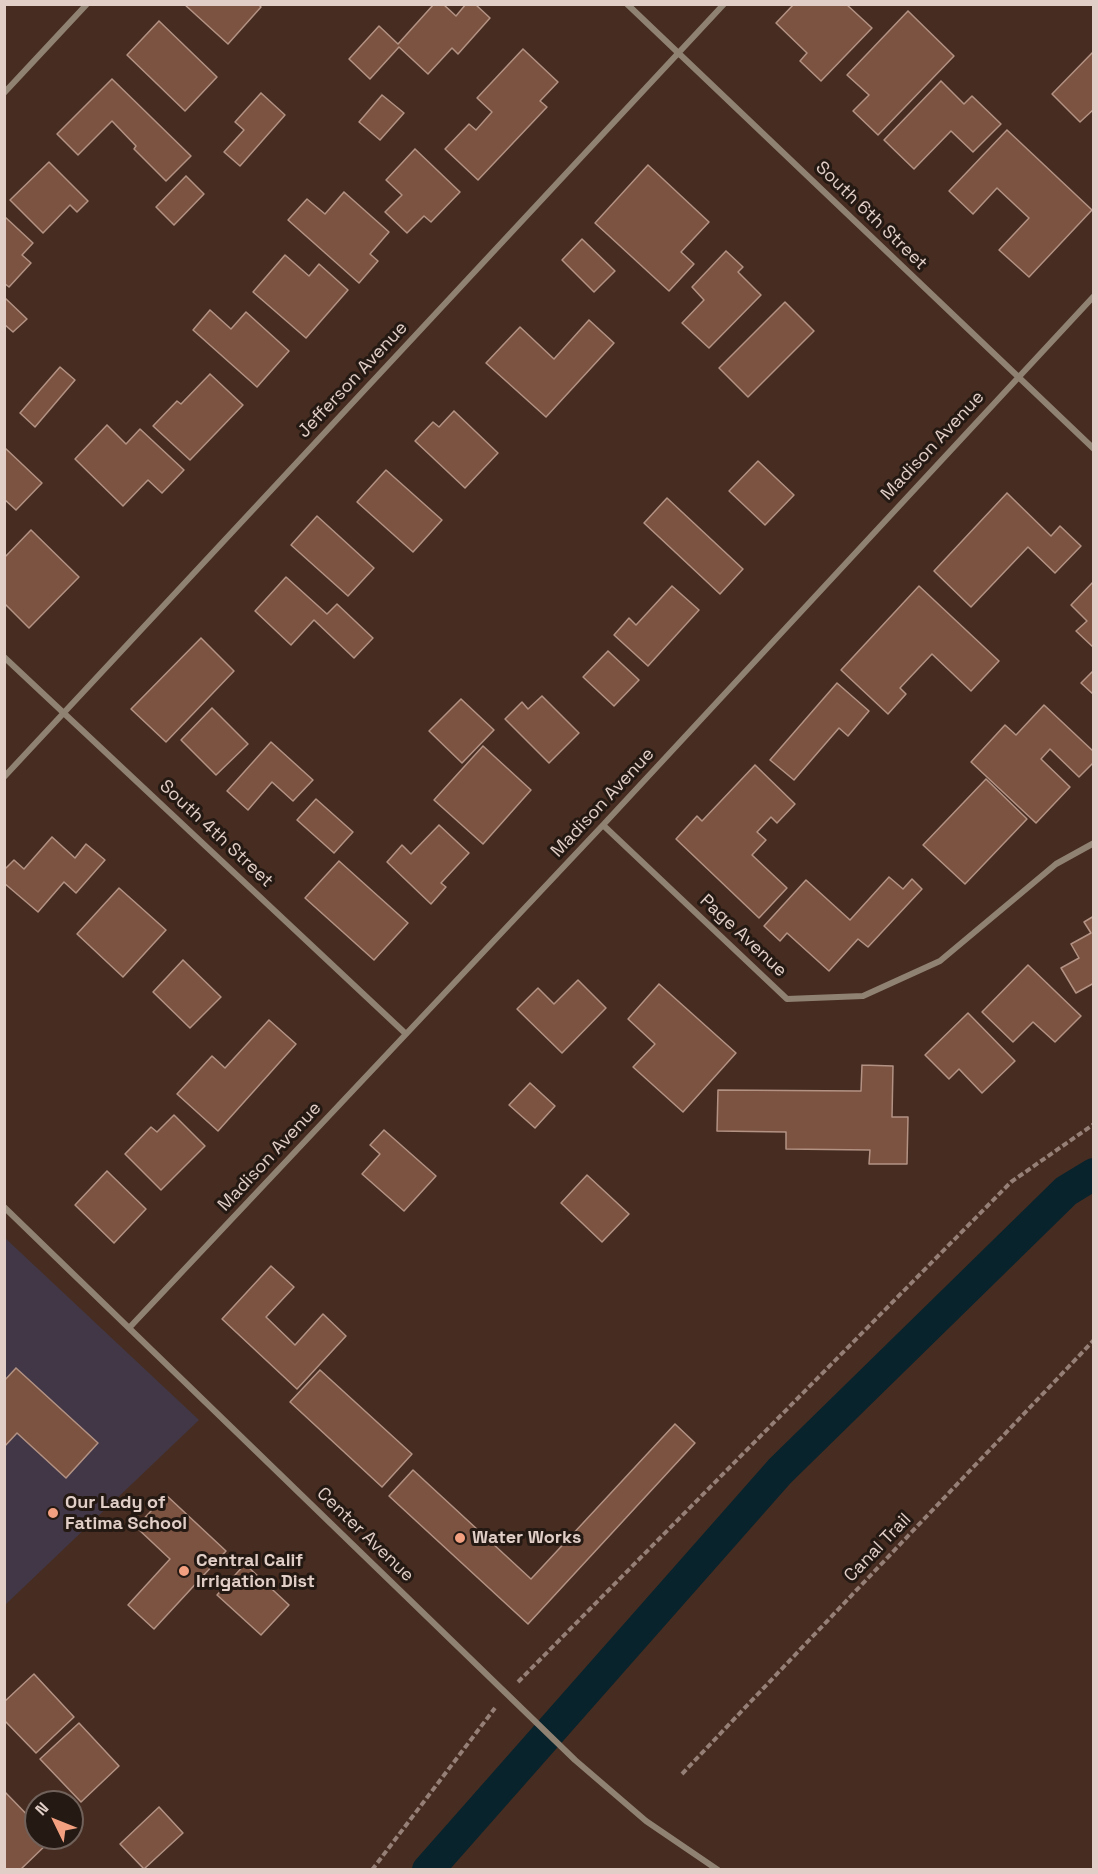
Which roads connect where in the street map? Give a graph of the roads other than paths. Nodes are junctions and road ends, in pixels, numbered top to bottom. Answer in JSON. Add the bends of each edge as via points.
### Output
{"nodes":[{"id":1,"x":87,"y":4,"type":"edge"},
{"id":2,"x":627,"y":4,"type":"edge"},
{"id":3,"x":724,"y":4,"type":"edge"},
{"id":4,"x":678,"y":54,"type":"junction"},
{"id":5,"x":4,"y":93,"type":"edge"},
{"id":6,"x":1094,"y":296,"type":"edge"},
{"id":7,"x":1018,"y":376,"type":"junction"},
{"id":8,"x":1094,"y":449,"type":"edge"},
{"id":9,"x":4,"y":657,"type":"edge"},
{"id":10,"x":65,"y":712,"type":"junction"},
{"id":11,"x":4,"y":777,"type":"edge"},
{"id":12,"x":603,"y":825,"type":"junction"},
{"id":13,"x":1094,"y":843,"type":"edge"},
{"id":14,"x":406,"y":1034,"type":"junction"},
{"id":15,"x":4,"y":1207,"type":"edge"},
{"id":16,"x":130,"y":1327,"type":"junction"},
{"id":17,"x":718,"y":1869,"type":"edge"}],
"edges":[{"from":1,"to":5,"type":"street"},
{"from":2,"to":4,"type":"street","name":"South 6th Street"},
{"from":3,"to":4,"type":"street","name":"Jefferson Avenue"},
{"from":4,"to":7,"type":"street","name":"South 6th Street"},
{"from":4,"to":10,"type":"street","name":"Jefferson Avenue"},
{"from":6,"to":7,"type":"street","name":"Madison Avenue"},
{"from":7,"to":8,"type":"street","name":"South 6th Street"},
{"from":7,"to":12,"type":"street","name":"Madison Avenue"},
{"from":9,"to":10,"type":"street","name":"South 4th Street"},
{"from":10,"to":11,"type":"street","name":"Jefferson Avenue"},
{"from":10,"to":14,"type":"street","name":"South 4th Street"},
{"from":12,"to":13,"type":"street","name":"Page Avenue","via":[[787,999],[863,996],[940,961],[1056,864]]},
{"from":12,"to":14,"type":"street","name":"Madison Avenue"},
{"from":14,"to":16,"type":"street","name":"Madison Avenue"},
{"from":15,"to":16,"type":"street","name":"Center Avenue"},
{"from":16,"to":17,"type":"street","name":"Center Avenue","via":[[575,1760],[646,1821]]}]}
